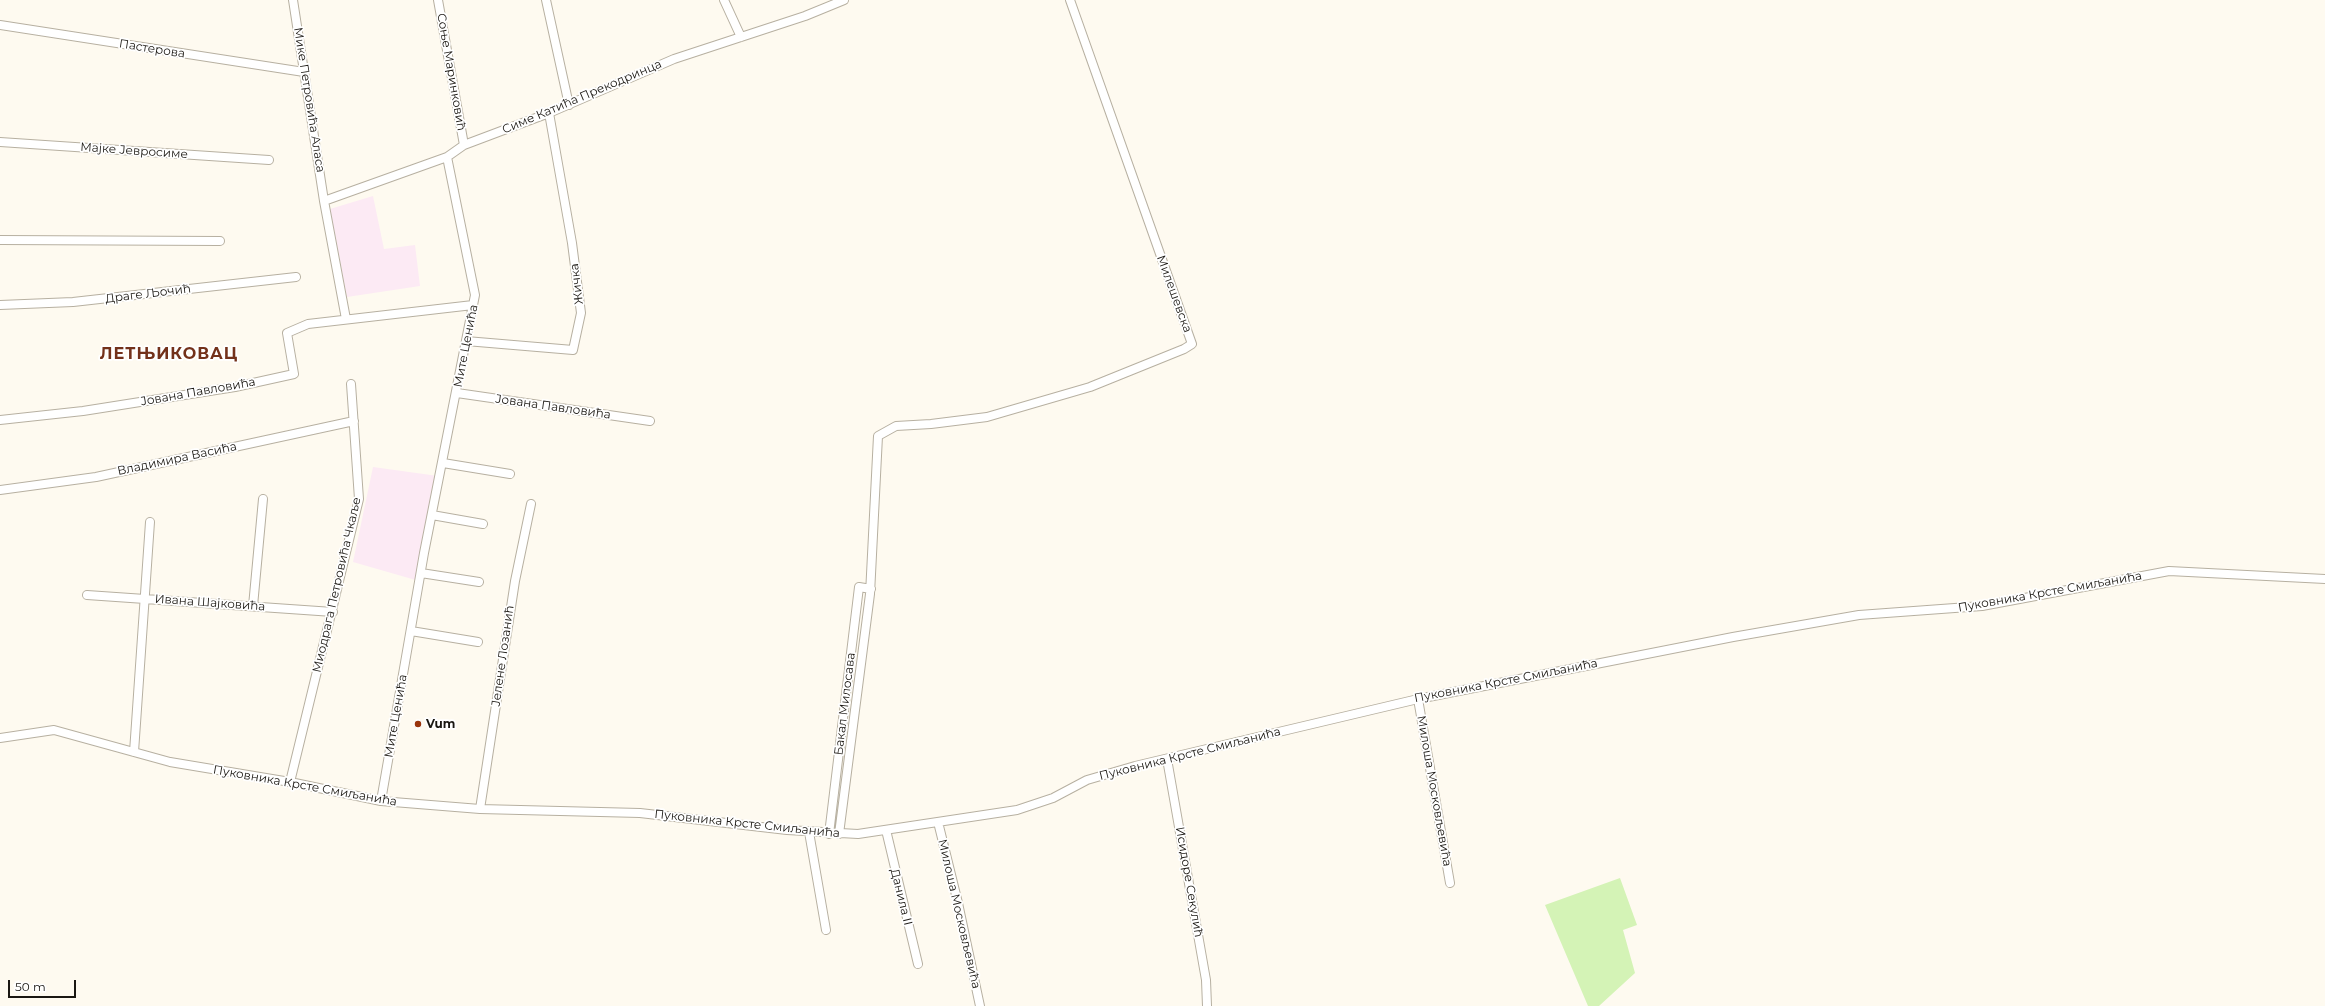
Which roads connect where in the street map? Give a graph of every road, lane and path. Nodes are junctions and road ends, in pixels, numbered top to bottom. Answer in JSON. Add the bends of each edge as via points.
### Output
{"nodes":[{"id":1,"x":293,"y":0,"type":"edge"},
{"id":2,"x":438,"y":0,"type":"edge"},
{"id":3,"x":546,"y":0,"type":"edge"},
{"id":4,"x":724,"y":0,"type":"edge"},
{"id":5,"x":844,"y":0,"type":"edge"},
{"id":6,"x":1070,"y":0,"type":"edge"},
{"id":7,"x":829,"y":3,"type":"edge"},
{"id":8,"x":0,"y":25,"type":"edge"},
{"id":9,"x":741,"y":37,"type":"junction"},
{"id":10,"x":304,"y":72,"type":"junction"},
{"id":11,"x":569,"y":105,"type":"junction"},
{"id":12,"x":549,"y":113,"type":"junction"},
{"id":13,"x":0,"y":142,"type":"edge"},
{"id":14,"x":464,"y":145,"type":"junction"},
{"id":15,"x":447,"y":157,"type":"junction"},
{"id":16,"x":269,"y":160,"type":"dead end"},
{"id":17,"x":324,"y":201,"type":"junction"},
{"id":18,"x":0,"y":240,"type":"edge"},
{"id":19,"x":220,"y":241,"type":"dead end"},
{"id":20,"x":296,"y":277,"type":"dead end"},
{"id":21,"x":0,"y":305,"type":"edge"},
{"id":22,"x":473,"y":305,"type":"junction"},
{"id":23,"x":346,"y":319,"type":"junction"},
{"id":24,"x":466,"y":341,"type":"junction"},
{"id":25,"x":351,"y":384,"type":"dead end"},
{"id":26,"x":457,"y":393,"type":"junction"},
{"id":27,"x":0,"y":420,"type":"edge"},
{"id":28,"x":354,"y":421,"type":"junction"},
{"id":29,"x":650,"y":421,"type":"dead end"},
{"id":30,"x":878,"y":436,"type":"joint"},
{"id":31,"x":442,"y":463,"type":"junction"},
{"id":32,"x":510,"y":474,"type":"dead end"},
{"id":33,"x":0,"y":490,"type":"edge"},
{"id":34,"x":263,"y":499,"type":"dead end"},
{"id":35,"x":531,"y":504,"type":"dead end"},
{"id":36,"x":432,"y":515,"type":"junction"},
{"id":37,"x":150,"y":522,"type":"dead end"},
{"id":38,"x":483,"y":524,"type":"dead end"},
{"id":39,"x":421,"y":573,"type":"junction"},
{"id":40,"x":2325,"y":579,"type":"edge"},
{"id":41,"x":479,"y":582,"type":"dead end"},
{"id":42,"x":871,"y":589,"type":"junction"},
{"id":43,"x":87,"y":595,"type":"dead end"},
{"id":44,"x":145,"y":599,"type":"junction"},
{"id":45,"x":253,"y":606,"type":"junction"},
{"id":46,"x":333,"y":612,"type":"junction"},
{"id":47,"x":411,"y":631,"type":"junction"},
{"id":48,"x":478,"y":642,"type":"dead end"},
{"id":49,"x":1418,"y":699,"type":"junction"},
{"id":50,"x":0,"y":738,"type":"edge"},
{"id":51,"x":134,"y":752,"type":"junction"},
{"id":52,"x":1167,"y":759,"type":"junction"},
{"id":53,"x":290,"y":782,"type":"junction"},
{"id":54,"x":381,"y":801,"type":"junction"},
{"id":55,"x":480,"y":808,"type":"junction"},
{"id":56,"x":938,"y":822,"type":"junction"},
{"id":57,"x":886,"y":830,"type":"junction"},
{"id":58,"x":808,"y":832,"type":"junction"},
{"id":59,"x":829,"y":834,"type":"junction"},
{"id":60,"x":839,"y":834,"type":"junction"},
{"id":61,"x":1450,"y":884,"type":"dead end"},
{"id":62,"x":826,"y":930,"type":"dead end"},
{"id":63,"x":918,"y":964,"type":"dead end"},
{"id":64,"x":980,"y":1006,"type":"edge"},
{"id":65,"x":1207,"y":1006,"type":"edge"}],
"edges":[{"from":1,"to":10,"type":"street","name":"Мике Петровића Аласа"},
{"from":2,"to":14,"type":"street","name":"Соње Маринковић"},
{"from":3,"to":11,"type":"street"},
{"from":4,"to":9,"type":"street"},
{"from":5,"to":7,"type":"street","name":"Симе Катића Прекодринца"},
{"from":6,"to":30,"type":"street","name":"Милешевска","via":[[1192,344],[1090,387],[986,417],[896,426]]},
{"from":7,"to":9,"type":"street","name":"Симе Катића Прекодринца"},
{"from":8,"to":10,"type":"street","name":"Пастерова"},
{"from":9,"to":11,"type":"street","name":"Симе Катића Прекодринца","via":[[674,59]]},
{"from":10,"to":17,"type":"street","name":"Мике Петровића Аласа"},
{"from":11,"to":12,"type":"street","name":"Симе Катића Прекодринца"},
{"from":12,"to":14,"type":"street","name":"Симе Катића Прекодринца"},
{"from":12,"to":24,"type":"street","name":"Жичка","via":[[572,243],[580,313],[573,350]]},
{"from":13,"to":16,"type":"street","name":"Мајке Јевросиме"},
{"from":14,"to":15,"type":"street","name":"Симе Катића Прекодринца"},
{"from":15,"to":17,"type":"street","name":"Симе Катића Прекодринца"},
{"from":15,"to":22,"type":"street","name":"Мите Ценића","via":[[475,295]]},
{"from":17,"to":23,"type":"street","name":"Мике Петровића Аласа"},
{"from":18,"to":19,"type":"street"},
{"from":20,"to":21,"type":"street","name":"Драге Љочић","via":[[73,302]]},
{"from":22,"to":23,"type":"street"},
{"from":22,"to":24,"type":"street","name":"Мите Ценића"},
{"from":23,"to":27,"type":"street","name":"Јована Павловића","via":[[308,324],[287,333],[294,374],[236,387],[83,411]]},
{"from":24,"to":26,"type":"street","name":"Мите Ценића"},
{"from":25,"to":28,"type":"street","name":"Миодрага Петровића Чкаље"},
{"from":26,"to":29,"type":"street","name":"Јована Павловића"},
{"from":26,"to":31,"type":"street","name":"Мите Ценића"},
{"from":28,"to":33,"type":"street","name":"Владимира Васића","via":[[96,477]]},
{"from":28,"to":46,"type":"street","name":"Миодрага Петровића Чкаље","via":[[359,499]]},
{"from":30,"to":42,"type":"street","name":"Бакал Милосава"},
{"from":31,"to":32,"type":"street"},
{"from":31,"to":36,"type":"street","name":"Мите Ценића"},
{"from":34,"to":45,"type":"street"},
{"from":35,"to":55,"type":"street","name":"Јелене Лозанић","via":[[513,588]]},
{"from":36,"to":38,"type":"street"},
{"from":36,"to":39,"type":"street","name":"Мите Ценића"},
{"from":37,"to":44,"type":"street"},
{"from":39,"to":41,"type":"street"},
{"from":39,"to":47,"type":"street","name":"Мите Ценића"},
{"from":40,"to":49,"type":"street","name":"Пуковника Крсте Смиљанића","via":[[2168,571],[1982,606],[1851,616],[1725,638]]},
{"from":42,"to":59,"type":"street","name":"Бакал Милосава","via":[[859,587]]},
{"from":42,"to":60,"type":"street","name":"Бакал Милосава"},
{"from":43,"to":44,"type":"street","name":"Ивана Шајковића"},
{"from":44,"to":45,"type":"street","name":"Ивана Шајковића"},
{"from":44,"to":51,"type":"street"},
{"from":45,"to":46,"type":"street","name":"Ивана Шајковића"},
{"from":46,"to":53,"type":"street","name":"Миодрага Петровића Чкаље"},
{"from":47,"to":48,"type":"street"},
{"from":47,"to":54,"type":"street","name":"Мите Ценића"},
{"from":49,"to":52,"type":"street","name":"Пуковника Крсте Смиљанића"},
{"from":49,"to":61,"type":"street","name":"Милоша Московљевића"},
{"from":50,"to":51,"type":"street","name":"Пуковника Крсте Смиљанића","via":[[54,730]]},
{"from":51,"to":53,"type":"street","name":"Пуковника Крсте Смиљанића","via":[[170,762]]},
{"from":52,"to":56,"type":"street","name":"Пуковника Крсте Смиљанића","via":[[1105,774],[1036,806]]},
{"from":52,"to":65,"type":"street","name":"Исидоре Секулић","via":[[1206,980]]},
{"from":53,"to":54,"type":"street","name":"Пуковника Крсте Смиљанића"},
{"from":54,"to":55,"type":"street","name":"Пуковника Крсте Смиљанића"},
{"from":55,"to":58,"type":"street","name":"Пуковника Крсте Смиљанића","via":[[640,813]]},
{"from":56,"to":57,"type":"street","name":"Пуковника Крсте Смиљанића"},
{"from":56,"to":64,"type":"street","name":"Милоша Московљевића"},
{"from":57,"to":60,"type":"street","name":"Пуковника Крсте Смиљанића"},
{"from":57,"to":63,"type":"street","name":"Данила II"},
{"from":58,"to":59,"type":"street","name":"Пуковника Крсте Смиљанића"},
{"from":58,"to":62,"type":"street"},
{"from":59,"to":60,"type":"street","name":"Пуковника Крсте Смиљанића"}]}
